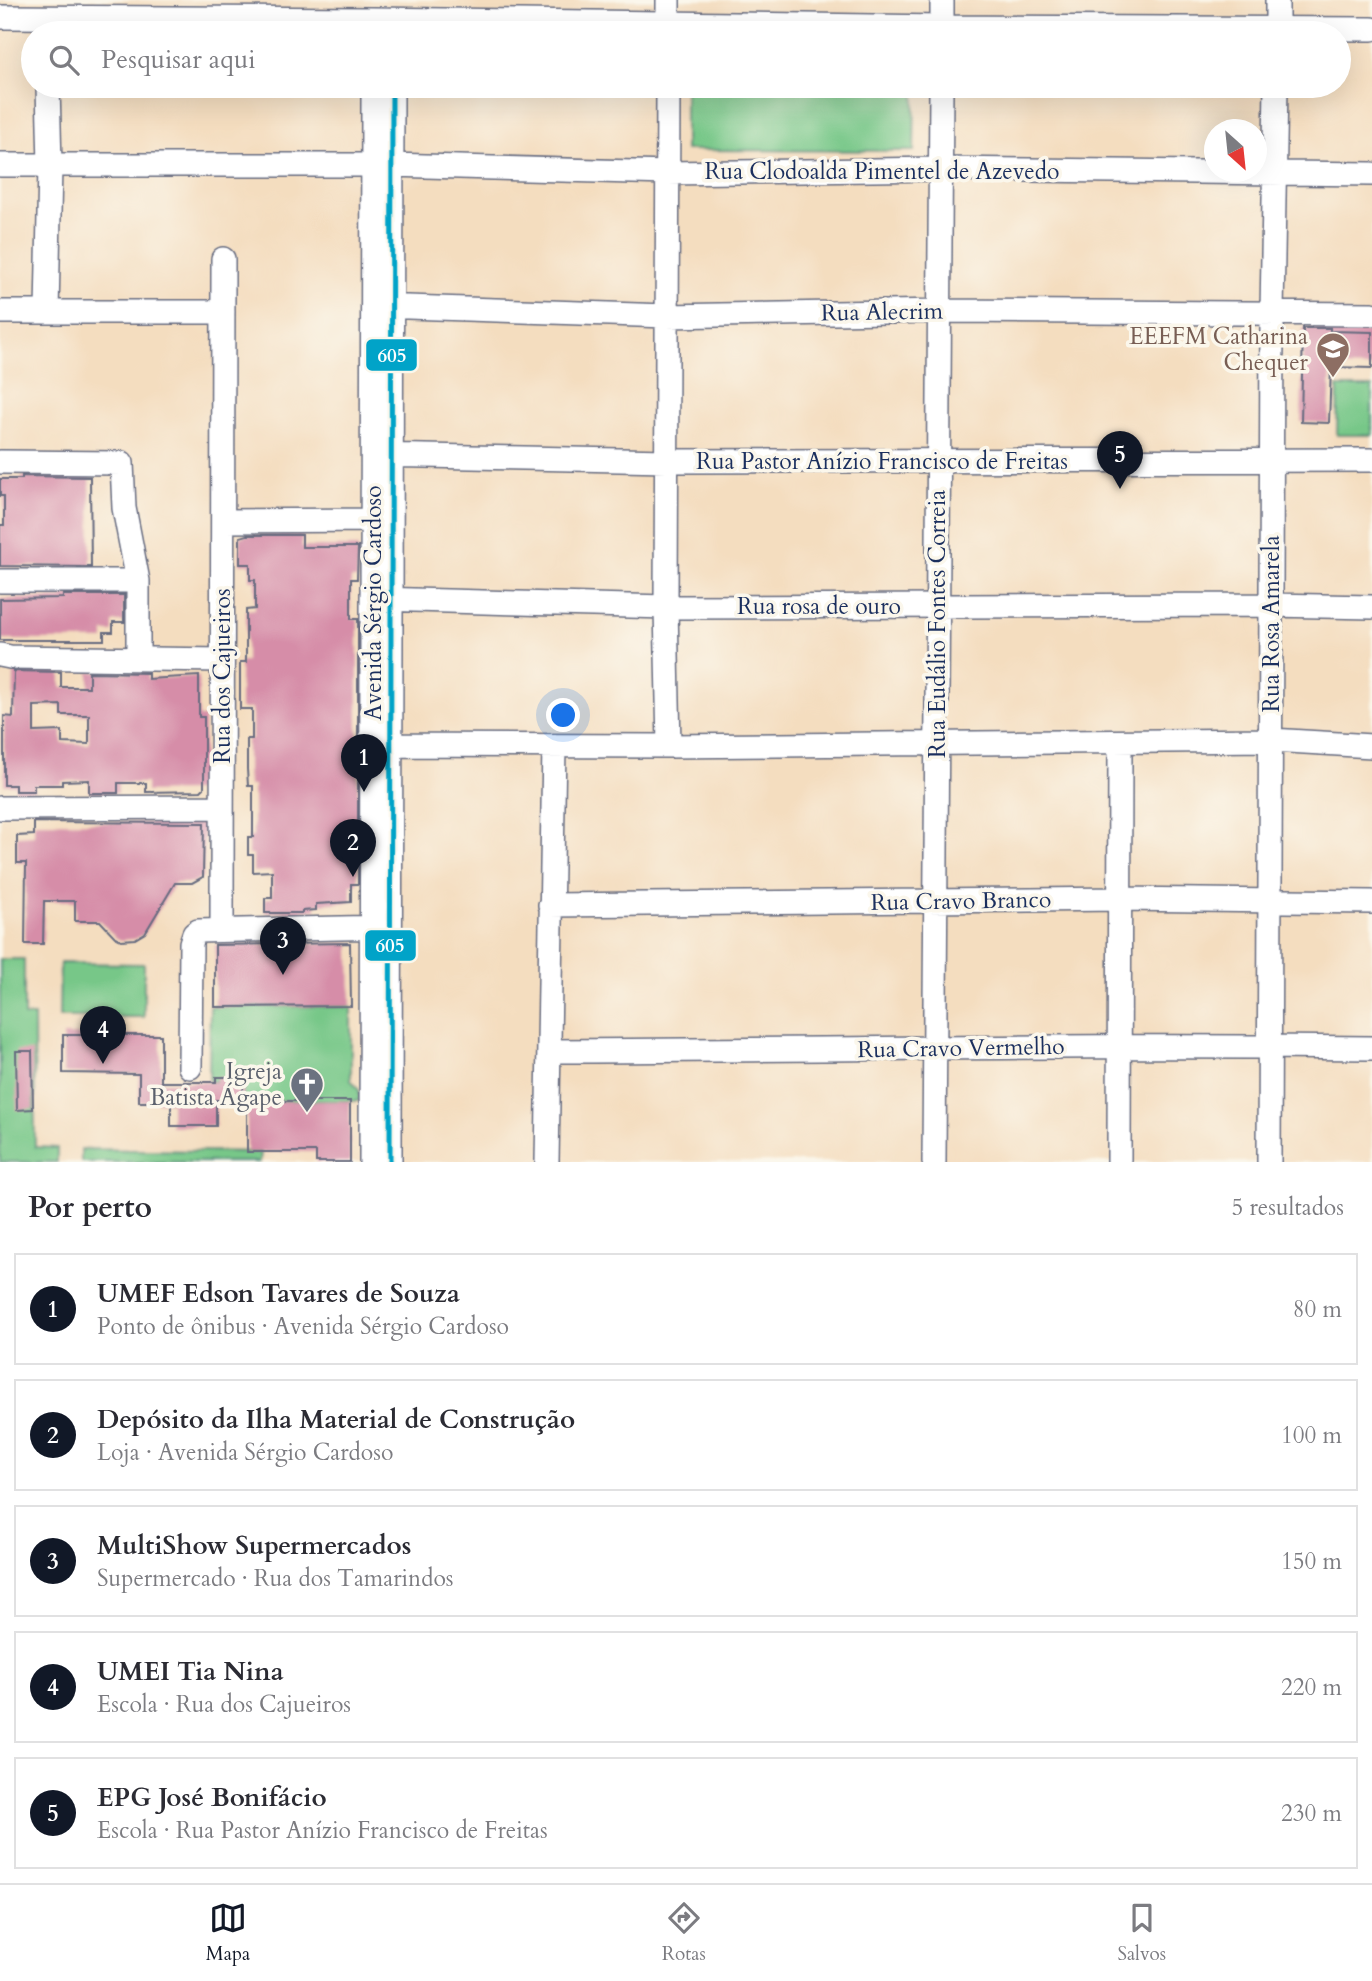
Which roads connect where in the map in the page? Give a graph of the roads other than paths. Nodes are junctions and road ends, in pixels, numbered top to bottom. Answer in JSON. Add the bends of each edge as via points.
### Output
{"nodes":[{"id":1,"x":668,"y":0,"type":"edge"},
{"id":2,"x":942,"y":0,"type":"edge"},
{"id":3,"x":1277,"y":0,"type":"edge"},
{"id":4,"x":0,"y":17,"type":"edge"},
{"id":5,"x":47,"y":17,"type":"edge"},
{"id":6,"x":383,"y":17,"type":"edge"},
{"id":7,"x":478,"y":21,"type":"edge"},
{"id":8,"x":668,"y":21,"type":"edge"},
{"id":9,"x":942,"y":21,"type":"edge"},
{"id":10,"x":1277,"y":21,"type":"edge"},
{"id":11,"x":1351,"y":29,"type":"edge"},
{"id":12,"x":1372,"y":29,"type":"edge"},
{"id":13,"x":48,"y":98,"type":"edge"},
{"id":14,"x":374,"y":98,"type":"edge"},
{"id":15,"x":391,"y":98,"type":"edge"},
{"id":16,"x":668,"y":98,"type":"edge"},
{"id":17,"x":941,"y":98,"type":"edge"},
{"id":18,"x":1276,"y":98,"type":"edge"},
{"id":19,"x":0,"y":164,"type":"edge"},
{"id":20,"x":50,"y":166,"type":"junction"},
{"id":21,"x":383,"y":166,"type":"junction"},
{"id":22,"x":939,"y":169,"type":"junction"},
{"id":23,"x":668,"y":173,"type":"junction"},
{"id":24,"x":1276,"y":173,"type":"junction"},
{"id":25,"x":1372,"y":174,"type":"edge"},
{"id":26,"x":223,"y":259,"type":"dead end"},
{"id":27,"x":383,"y":306,"type":"junction"},
{"id":28,"x":941,"y":311,"type":"junction"},
{"id":29,"x":0,"y":312,"type":"edge"},
{"id":30,"x":47,"y":312,"type":"junction"},
{"id":31,"x":223,"y":312,"type":"junction"},
{"id":32,"x":1272,"y":312,"type":"junction"},
{"id":33,"x":1372,"y":314,"type":"edge"},
{"id":34,"x":667,"y":316,"type":"junction"},
{"id":35,"x":383,"y":455,"type":"junction"},
{"id":36,"x":1272,"y":459,"type":"junction"},
{"id":37,"x":1372,"y":460,"type":"edge"},
{"id":38,"x":667,"y":461,"type":"junction"},
{"id":39,"x":0,"y":462,"type":"edge"},
{"id":40,"x":937,"y":462,"type":"junction"},
{"id":41,"x":383,"y":520,"type":"junction"},
{"id":42,"x":223,"y":521,"type":"junction"},
{"id":43,"x":0,"y":581,"type":"edge"},
{"id":44,"x":138,"y":581,"type":"junction"},
{"id":45,"x":383,"y":599,"type":"junction"},
{"id":46,"x":937,"y":605,"type":"junction"},
{"id":47,"x":1270,"y":605,"type":"junction"},
{"id":48,"x":666,"y":607,"type":"junction"},
{"id":49,"x":1372,"y":607,"type":"edge"},
{"id":50,"x":0,"y":655,"type":"edge"},
{"id":51,"x":138,"y":659,"type":"junction"},
{"id":52,"x":222,"y":660,"type":"junction"},
{"id":53,"x":1270,"y":740,"type":"junction"},
{"id":54,"x":938,"y":743,"type":"junction"},
{"id":55,"x":1120,"y":743,"type":"junction"},
{"id":56,"x":382,"y":745,"type":"junction"},
{"id":57,"x":554,"y":746,"type":"junction"},
{"id":58,"x":669,"y":746,"type":"junction"},
{"id":59,"x":1372,"y":746,"type":"edge"},
{"id":60,"x":222,"y":807,"type":"junction"},
{"id":61,"x":0,"y":808,"type":"edge"},
{"id":62,"x":1120,"y":899,"type":"junction"},
{"id":63,"x":1271,"y":900,"type":"junction"},
{"id":64,"x":937,"y":901,"type":"junction"},
{"id":65,"x":1372,"y":902,"type":"edge"},
{"id":66,"x":550,"y":905,"type":"junction"},
{"id":67,"x":381,"y":927,"type":"junction"},
{"id":68,"x":222,"y":929,"type":"junction"},
{"id":69,"x":1121,"y":1046,"type":"junction"},
{"id":70,"x":1269,"y":1046,"type":"junction"},
{"id":71,"x":1372,"y":1048,"type":"edge"},
{"id":72,"x":934,"y":1050,"type":"junction"},
{"id":73,"x":549,"y":1051,"type":"junction"},
{"id":74,"x":190,"y":1067,"type":"dead end"},
{"id":75,"x":381,"y":1129,"type":"junction"},
{"id":76,"x":371,"y":1162,"type":"edge"},
{"id":77,"x":390,"y":1162,"type":"edge"},
{"id":78,"x":547,"y":1162,"type":"edge"},
{"id":79,"x":934,"y":1162,"type":"edge"},
{"id":80,"x":1119,"y":1162,"type":"edge"},
{"id":81,"x":1269,"y":1162,"type":"edge"}],
"edges":[{"from":1,"to":8,"type":"street"},
{"from":2,"to":9,"type":"street"},
{"from":3,"to":10,"type":"street"},
{"from":4,"to":5,"type":"street"},
{"from":5,"to":6,"type":"street"},
{"from":6,"to":7,"type":"street"},
{"from":11,"to":12,"type":"street"},
{"from":13,"to":20,"type":"street"},
{"from":14,"to":21,"type":"street","name":"Avenida Sérgio Cardoso"},
{"from":15,"to":21,"type":"street","name":"Avenida Sérgio Cardoso"},
{"from":16,"to":23,"type":"street"},
{"from":17,"to":22,"type":"street","name":"Rua Eudálio Fontes Correia"},
{"from":18,"to":24,"type":"street","name":"Rua Rosa Amarela"},
{"from":19,"to":20,"type":"street","name":"Rua Clodoalda Pimentel de Azevedo"},
{"from":20,"to":21,"type":"street","name":"Rua Clodoalda Pimentel de Azevedo"},
{"from":20,"to":30,"type":"street"},
{"from":21,"to":23,"type":"street","name":"Rua Clodoalda Pimentel de Azevedo"},
{"from":21,"to":27,"type":"street","name":"Avenida Sérgio Cardoso"},
{"from":22,"to":23,"type":"street","name":"Rua Clodoalda Pimentel de Azevedo"},
{"from":22,"to":24,"type":"street","name":"Rua Clodoalda Pimentel de Azevedo"},
{"from":22,"to":28,"type":"street","name":"Rua Eudálio Fontes Correia"},
{"from":23,"to":34,"type":"street"},
{"from":24,"to":25,"type":"street","name":"Rua Clodoalda Pimentel de Azevedo"},
{"from":24,"to":32,"type":"street","name":"Rua Rosa Amarela"},
{"from":26,"to":31,"type":"street","name":"Rua dos Cajueiros"},
{"from":27,"to":34,"type":"street","name":"Rua Alecrim"},
{"from":27,"to":35,"type":"street","name":"Avenida Sérgio Cardoso"},
{"from":28,"to":32,"type":"street","name":"Rua Alecrim"},
{"from":28,"to":34,"type":"street","name":"Rua Alecrim"},
{"from":28,"to":40,"type":"street","name":"Rua Eudálio Fontes Correia"},
{"from":29,"to":30,"type":"street"},
{"from":30,"to":31,"type":"street"},
{"from":31,"to":42,"type":"street","name":"Rua dos Cajueiros"},
{"from":32,"to":33,"type":"street","name":"Rua Alecrim"},
{"from":32,"to":36,"type":"street","name":"Rua Rosa Amarela"},
{"from":34,"to":38,"type":"street"},
{"from":35,"to":38,"type":"street","name":"Rua Pastor Anízio Francisco de Freitas"},
{"from":35,"to":41,"type":"street","name":"Avenida Sérgio Cardoso"},
{"from":36,"to":37,"type":"street","name":"Rua Pastor Anízio Francisco de Freitas"},
{"from":36,"to":40,"type":"street","name":"Rua Pastor Anízio Francisco de Freitas"},
{"from":36,"to":47,"type":"street","name":"Rua Rosa Amarela"},
{"from":38,"to":40,"type":"street","name":"Rua Pastor Anízio Francisco de Freitas"},
{"from":38,"to":48,"type":"street"},
{"from":39,"to":44,"type":"street","via":[[122,463],[124,508]]},
{"from":40,"to":46,"type":"street","name":"Rua Eudálio Fontes Correia"},
{"from":41,"to":42,"type":"street"},
{"from":41,"to":45,"type":"street","name":"Avenida Sérgio Cardoso"},
{"from":42,"to":52,"type":"street","name":"Rua dos Cajueiros"},
{"from":43,"to":44,"type":"street"},
{"from":44,"to":51,"type":"street"},
{"from":45,"to":48,"type":"street","name":"Rua rosa de ouro"},
{"from":45,"to":56,"type":"street","name":"Avenida Sérgio Cardoso"},
{"from":46,"to":47,"type":"street","name":"Rua rosa de ouro"},
{"from":46,"to":48,"type":"street","name":"Rua rosa de ouro"},
{"from":46,"to":54,"type":"street","name":"Rua Eudálio Fontes Correia"},
{"from":47,"to":49,"type":"street","name":"Rua rosa de ouro"},
{"from":47,"to":53,"type":"street","name":"Rua Rosa Amarela"},
{"from":48,"to":58,"type":"street"},
{"from":50,"to":51,"type":"street"},
{"from":51,"to":52,"type":"street"},
{"from":52,"to":60,"type":"street","name":"Rua dos Cajueiros"},
{"from":53,"to":55,"type":"street"},
{"from":53,"to":59,"type":"street"},
{"from":53,"to":63,"type":"street","name":"Rua Rosa Amarela"},
{"from":54,"to":55,"type":"street"},
{"from":54,"to":58,"type":"street"},
{"from":54,"to":64,"type":"street","name":"Rua Eudálio Fontes Correia"},
{"from":55,"to":62,"type":"street"},
{"from":56,"to":57,"type":"street"},
{"from":56,"to":67,"type":"street","name":"Avenida Sérgio Cardoso"},
{"from":57,"to":58,"type":"street"},
{"from":57,"to":66,"type":"street"},
{"from":60,"to":61,"type":"street"},
{"from":60,"to":68,"type":"street","name":"Rua dos Cajueiros"},
{"from":62,"to":63,"type":"street","name":"Rua Cravo Branco"},
{"from":62,"to":64,"type":"street","name":"Rua Cravo Branco"},
{"from":62,"to":69,"type":"street"},
{"from":63,"to":65,"type":"street","name":"Rua Cravo Branco"},
{"from":63,"to":70,"type":"street","name":"Rua Rosa Amarela"},
{"from":64,"to":66,"type":"street","name":"Rua Cravo Branco"},
{"from":64,"to":72,"type":"street","name":"Rua Eudálio Fontes Correia"},
{"from":66,"to":73,"type":"street"},
{"from":67,"to":68,"type":"street"},
{"from":67,"to":75,"type":"street","name":"Avenida Sérgio Cardoso"},
{"from":68,"to":74,"type":"street","via":[[198,931],[191,938]]},
{"from":69,"to":70,"type":"street","name":"Rua Cravo Vermelho"},
{"from":69,"to":72,"type":"street","name":"Rua Cravo Vermelho"},
{"from":69,"to":80,"type":"street"},
{"from":70,"to":71,"type":"street","name":"Rua Cravo Vermelho"},
{"from":70,"to":81,"type":"street","name":"Rua Rosa Amarela"},
{"from":72,"to":73,"type":"street","name":"Rua Cravo Vermelho"},
{"from":72,"to":79,"type":"street","name":"Rua Eudálio Fontes Correia"},
{"from":73,"to":78,"type":"street"},
{"from":75,"to":76,"type":"street","name":"Avenida Sérgio Cardoso"},
{"from":75,"to":77,"type":"street","name":"Avenida Sérgio Cardoso"}]}
